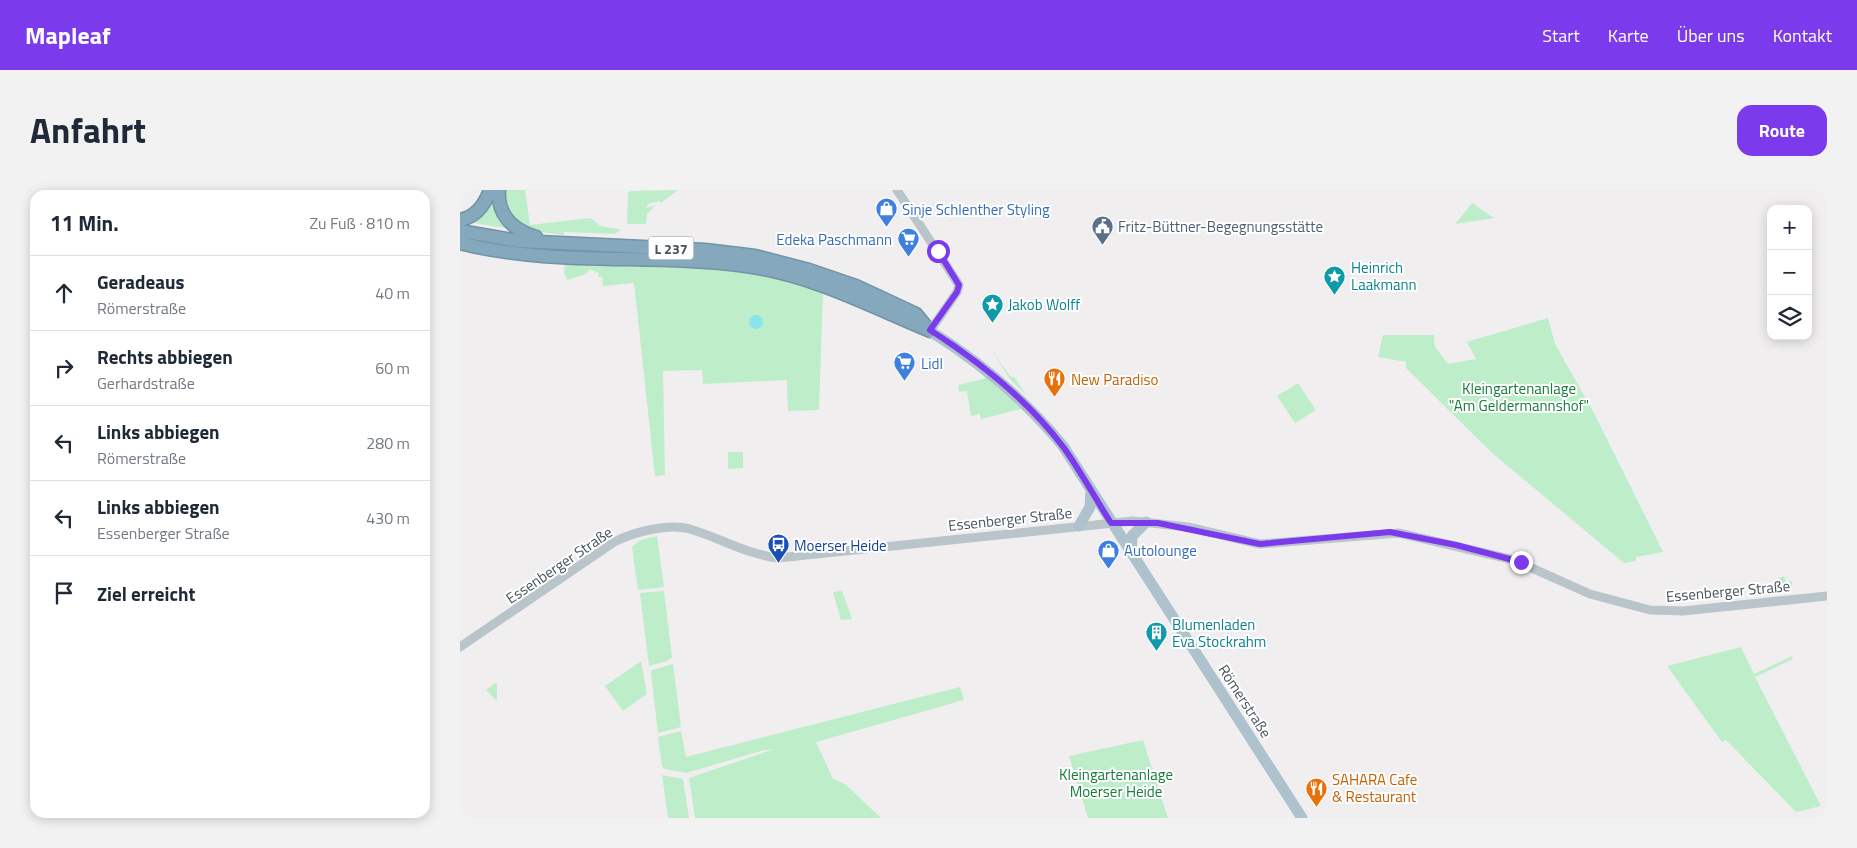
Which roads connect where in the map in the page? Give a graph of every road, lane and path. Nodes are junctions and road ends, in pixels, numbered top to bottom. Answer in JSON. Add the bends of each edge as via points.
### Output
{"nodes":[{"id":1,"x":490,"y":190,"type":"edge"},
{"id":2,"x":499,"y":190,"type":"edge"},
{"id":3,"x":896,"y":190,"type":"edge"},
{"id":4,"x":460,"y":220,"type":"edge"},
{"id":5,"x":460,"y":231,"type":"edge"},
{"id":6,"x":462,"y":244,"type":"edge"},
{"id":7,"x":558,"y":244,"type":"junction"},
{"id":8,"x":930,"y":330,"type":"junction"},
{"id":9,"x":1091,"y":491,"type":"junction"},
{"id":10,"x":1146,"y":522,"type":"junction"},
{"id":11,"x":1111,"y":523,"type":"junction"},
{"id":12,"x":1079,"y":526,"type":"junction"},
{"id":13,"x":1131,"y":554,"type":"junction"},
{"id":14,"x":1827,"y":596,"type":"edge"},
{"id":15,"x":460,"y":647,"type":"edge"},
{"id":16,"x":1302,"y":818,"type":"edge"}],
"edges":[{"from":1,"to":4,"type":"highway","via":[[483,206],[467,219]]},
{"from":2,"to":7,"type":"highway","via":[[500,208],[512,225],[521,232]]},
{"from":3,"to":8,"type":"street","via":[[959,285]]},
{"from":5,"to":7,"type":"highway","number":"L 237"},
{"from":6,"to":8,"type":"highway","number":"L 237","via":[[532,255],[676,259],[762,268],[829,287]]},
{"from":7,"to":8,"type":"highway","number":"L 237","via":[[705,250],[783,262],[898,304],[916,314]]},
{"from":8,"to":9,"type":"main road","name":"Römerstraße","number":"L 237","via":[[979,364],[1032,412],[1064,449]]},
{"from":9,"to":11,"type":"main road","name":"Römerstraße","number":"L 237"},
{"from":9,"to":12,"type":"main road","via":[[1090,507]]},
{"from":10,"to":11,"type":"street","name":"Essenberger Straße"},
{"from":10,"to":13,"type":"main road","via":[[1132,536]]},
{"from":10,"to":14,"type":"street","name":"Essenberger Straße","via":[[1188,527],[1260,544],[1399,533],[1514,560],[1590,594],[1650,610],[1677,611]]},
{"from":11,"to":12,"type":"street","name":"Essenberger Straße"},
{"from":11,"to":13,"type":"main road","name":"Römerstraße","number":"L 237"},
{"from":12,"to":15,"type":"street","name":"Essenberger Straße","via":[[785,558],[743,551],[687,528],[651,531],[614,542]]},
{"from":13,"to":16,"type":"main road","name":"Römerstraße","number":"L 237"}]}
